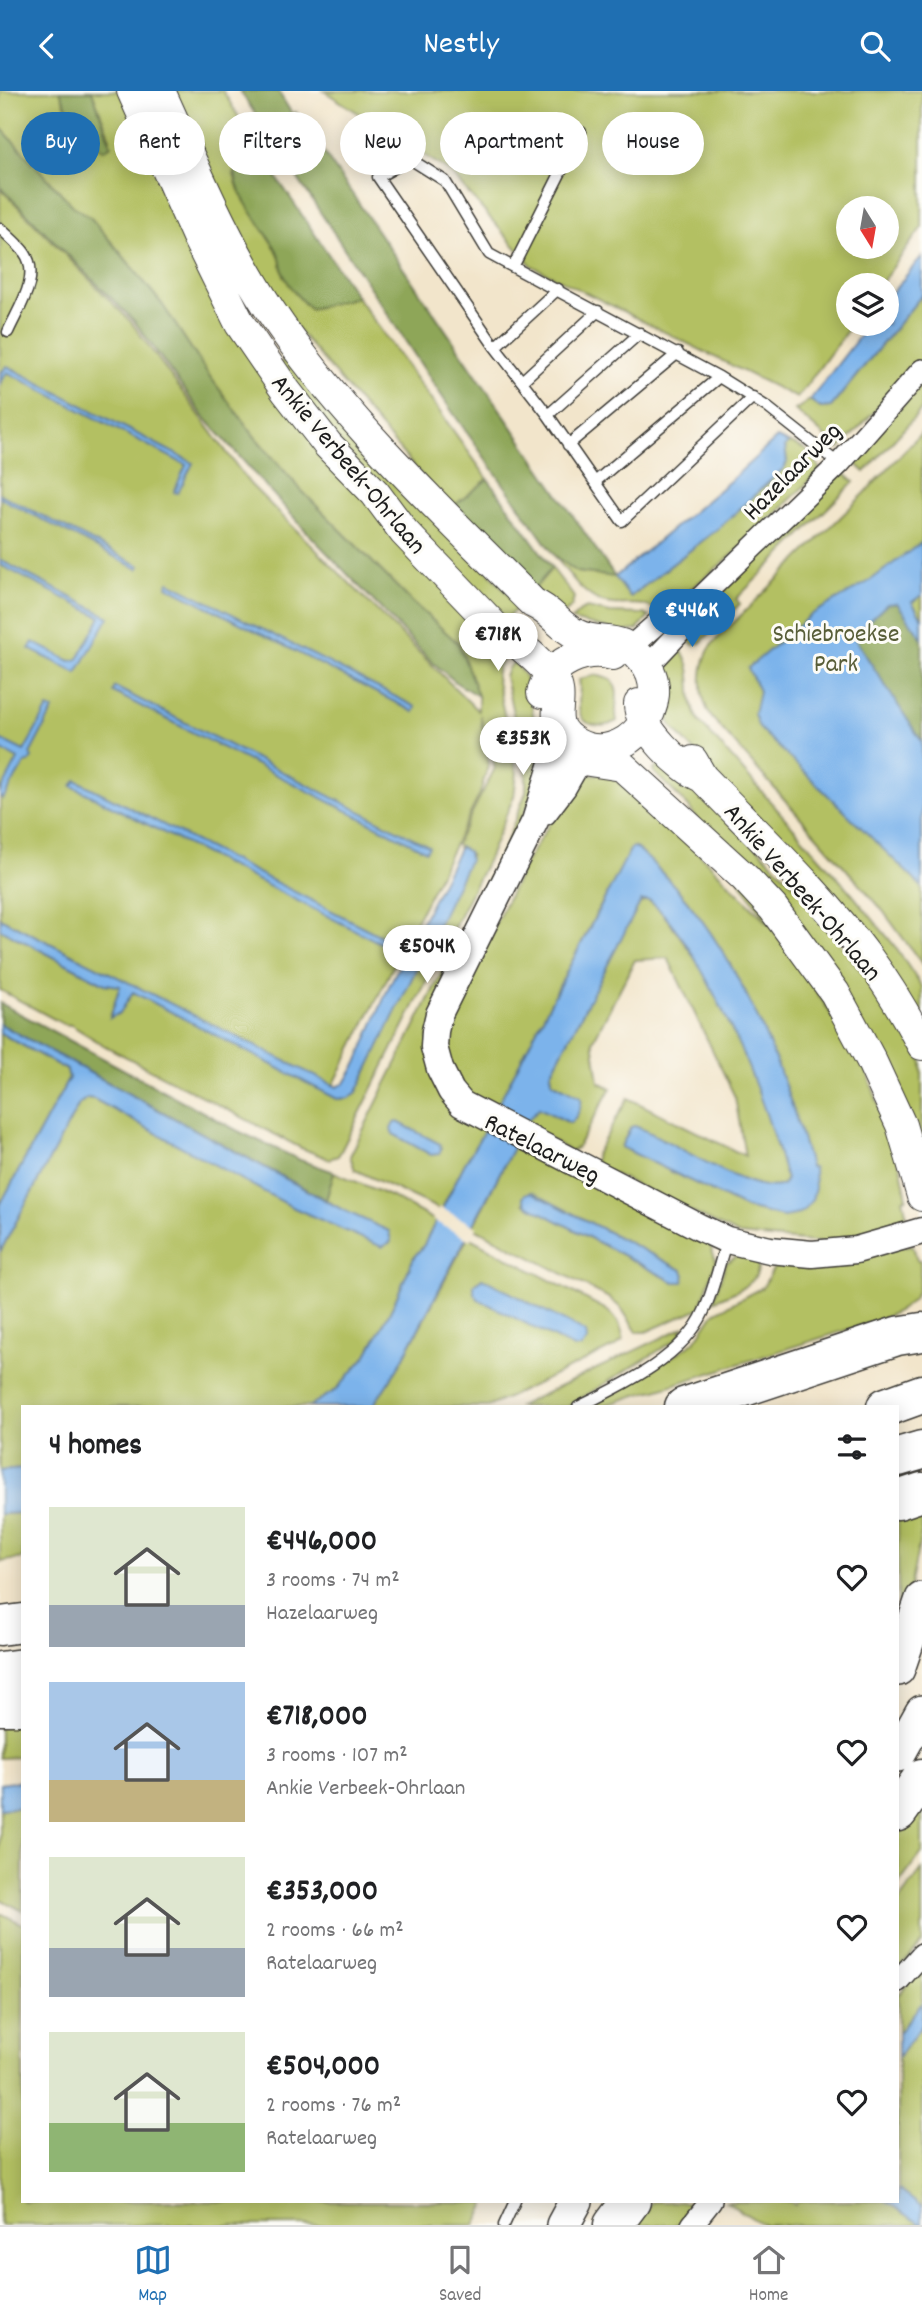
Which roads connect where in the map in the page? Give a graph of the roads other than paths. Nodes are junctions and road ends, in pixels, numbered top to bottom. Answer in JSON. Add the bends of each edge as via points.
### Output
{"nodes":[{"id":1,"x":132,"y":91,"type":"edge"},
{"id":2,"x":160,"y":91,"type":"edge"},
{"id":3,"x":559,"y":175,"type":"edge"},
{"id":4,"x":0,"y":228,"type":"edge"},
{"id":5,"x":513,"y":267,"type":"junction"},
{"id":6,"x":558,"y":289,"type":"junction"},
{"id":7,"x":598,"y":311,"type":"junction"},
{"id":8,"x":8,"y":332,"type":"dead end"},
{"id":9,"x":640,"y":333,"type":"junction"},
{"id":10,"x":495,"y":347,"type":"junction"},
{"id":11,"x":678,"y":353,"type":"junction"},
{"id":12,"x":922,"y":370,"type":"edge"},
{"id":13,"x":719,"y":377,"type":"junction"},
{"id":14,"x":522,"y":381,"type":"junction"},
{"id":15,"x":753,"y":397,"type":"junction"},
{"id":16,"x":548,"y":415,"type":"junction"},
{"id":17,"x":568,"y":446,"type":"junction"},
{"id":18,"x":839,"y":464,"type":"junction"},
{"id":19,"x":595,"y":482,"type":"junction"},
{"id":20,"x":578,"y":646,"type":"junction"},
{"id":21,"x":631,"y":657,"type":"junction"},
{"id":22,"x":547,"y":681,"type":"junction"},
{"id":23,"x":647,"y":717,"type":"junction"},
{"id":24,"x":575,"y":751,"type":"junction"},
{"id":25,"x":614,"y":755,"type":"junction"},
{"id":26,"x":922,"y":1045,"type":"edge"},
{"id":27,"x":922,"y":1196,"type":"edge"},
{"id":28,"x":922,"y":1230,"type":"edge"},
{"id":29,"x":727,"y":1240,"type":"junction"},
{"id":30,"x":922,"y":1303,"type":"edge"},
{"id":31,"x":909,"y":1334,"type":"edge"},
{"id":32,"x":922,"y":1395,"type":"edge"},
{"id":33,"x":582,"y":1405,"type":"edge"},
{"id":34,"x":690,"y":1405,"type":"edge"},
{"id":35,"x":892,"y":1405,"type":"edge"},
{"id":36,"x":922,"y":1450,"type":"edge"},
{"id":37,"x":899,"y":1457,"type":"edge"},
{"id":38,"x":922,"y":1492,"type":"edge"},
{"id":39,"x":899,"y":1500,"type":"edge"},
{"id":40,"x":922,"y":1599,"type":"edge"},
{"id":41,"x":21,"y":1623,"type":"edge"},
{"id":42,"x":0,"y":1626,"type":"edge"},
{"id":43,"x":899,"y":1666,"type":"edge"},
{"id":44,"x":21,"y":1668,"type":"edge"},
{"id":45,"x":0,"y":1671,"type":"edge"},
{"id":46,"x":0,"y":1706,"type":"edge"},
{"id":47,"x":21,"y":1706,"type":"edge"},
{"id":48,"x":922,"y":1711,"type":"edge"},
{"id":49,"x":899,"y":1753,"type":"edge"},
{"id":50,"x":922,"y":1778,"type":"edge"},
{"id":51,"x":899,"y":1811,"type":"edge"},
{"id":52,"x":922,"y":1954,"type":"edge"},
{"id":53,"x":899,"y":1981,"type":"edge"},
{"id":54,"x":514,"y":2203,"type":"edge"},
{"id":55,"x":575,"y":2203,"type":"edge"},
{"id":56,"x":609,"y":2203,"type":"edge"},
{"id":57,"x":630,"y":2203,"type":"edge"},
{"id":58,"x":709,"y":2203,"type":"edge"},
{"id":59,"x":694,"y":2223,"type":"edge"},
{"id":60,"x":504,"y":2225,"type":"edge"},
{"id":61,"x":564,"y":2225,"type":"edge"},
{"id":62,"x":599,"y":2225,"type":"edge"},
{"id":63,"x":613,"y":2225,"type":"edge"}],
"edges":[{"from":1,"to":22,"type":"main road","name":"Ankie Verbeek-Ohrlaan","via":[[240,324],[286,391],[404,532],[499,631],[506,646]]},
{"from":2,"to":20,"type":"main road","name":"Ankie Verbeek-Ohrlaan","via":[[222,227],[270,309],[356,423],[533,603],[565,627]]},
{"from":3,"to":5,"type":"lane"},
{"from":4,"to":8,"type":"lane","via":[[31,265],[30,279]]},
{"from":5,"to":6,"type":"lane"},
{"from":5,"to":10,"type":"lane","via":[[489,254],[444,181],[410,159],[378,177]]},
{"from":6,"to":7,"type":"lane"},
{"from":6,"to":10,"type":"lane"},
{"from":7,"to":9,"type":"lane"},
{"from":7,"to":14,"type":"lane"},
{"from":9,"to":11,"type":"lane"},
{"from":9,"to":16,"type":"lane"},
{"from":10,"to":14,"type":"lane"},
{"from":11,"to":13,"type":"lane"},
{"from":11,"to":17,"type":"lane"},
{"from":12,"to":18,"type":"street","name":"Hazelaarweg"},
{"from":13,"to":15,"type":"lane"},
{"from":13,"to":19,"type":"lane"},
{"from":14,"to":16,"type":"lane"},
{"from":15,"to":18,"type":"lane"},
{"from":15,"to":19,"type":"lane","via":[[622,520]]},
{"from":16,"to":17,"type":"lane"},
{"from":17,"to":19,"type":"lane"},
{"from":18,"to":21,"type":"street","name":"Hazelaarweg","via":[[694,604],[683,629]]},
{"from":20,"to":21,"type":"main road","via":[[618,642]]},
{"from":20,"to":22,"type":"main road"},
{"from":21,"to":23,"type":"main road","via":[[653,679]]},
{"from":22,"to":24,"type":"main road","via":[[556,684],[557,718],[561,729],[577,744]]},
{"from":23,"to":25,"type":"main road"},
{"from":23,"to":26,"type":"main road","name":"Ankie Verbeek-Ohrlaan","via":[[698,765],[702,778],[869,958]]},
{"from":24,"to":25,"type":"main road","via":[[598,749]]},
{"from":24,"to":29,"type":"street","name":"Ratelaarweg","via":[[439,1014],[434,1047],[440,1069],[462,1104]]},
{"from":25,"to":27,"type":"main road","name":"Ankie Verbeek-Ohrlaan","via":[[665,789],[701,839],[773,908],[835,993],[901,1125]]},
{"from":28,"to":29,"type":"street","name":"Ratelaarweg","via":[[856,1250],[812,1254]]},
{"from":29,"to":33,"type":"lane","via":[[704,1311],[691,1334],[650,1367]]},
{"from":30,"to":31,"type":"highway"},
{"from":31,"to":34,"type":"highway"},
{"from":32,"to":35,"type":"highway"},
{"from":36,"to":37,"type":"highway"},
{"from":38,"to":39,"type":"highway"},
{"from":40,"to":43,"type":"main road"},
{"from":41,"to":42,"type":"highway"},
{"from":44,"to":45,"type":"highway"},
{"from":46,"to":47,"type":"highway"},
{"from":48,"to":49,"type":"main road"},
{"from":50,"to":51,"type":"highway"},
{"from":52,"to":53,"type":"street"},
{"from":54,"to":60,"type":"lane"},
{"from":55,"to":61,"type":"main road"},
{"from":56,"to":62,"type":"main road"},
{"from":57,"to":63,"type":"highway"},
{"from":58,"to":59,"type":"street"}]}
